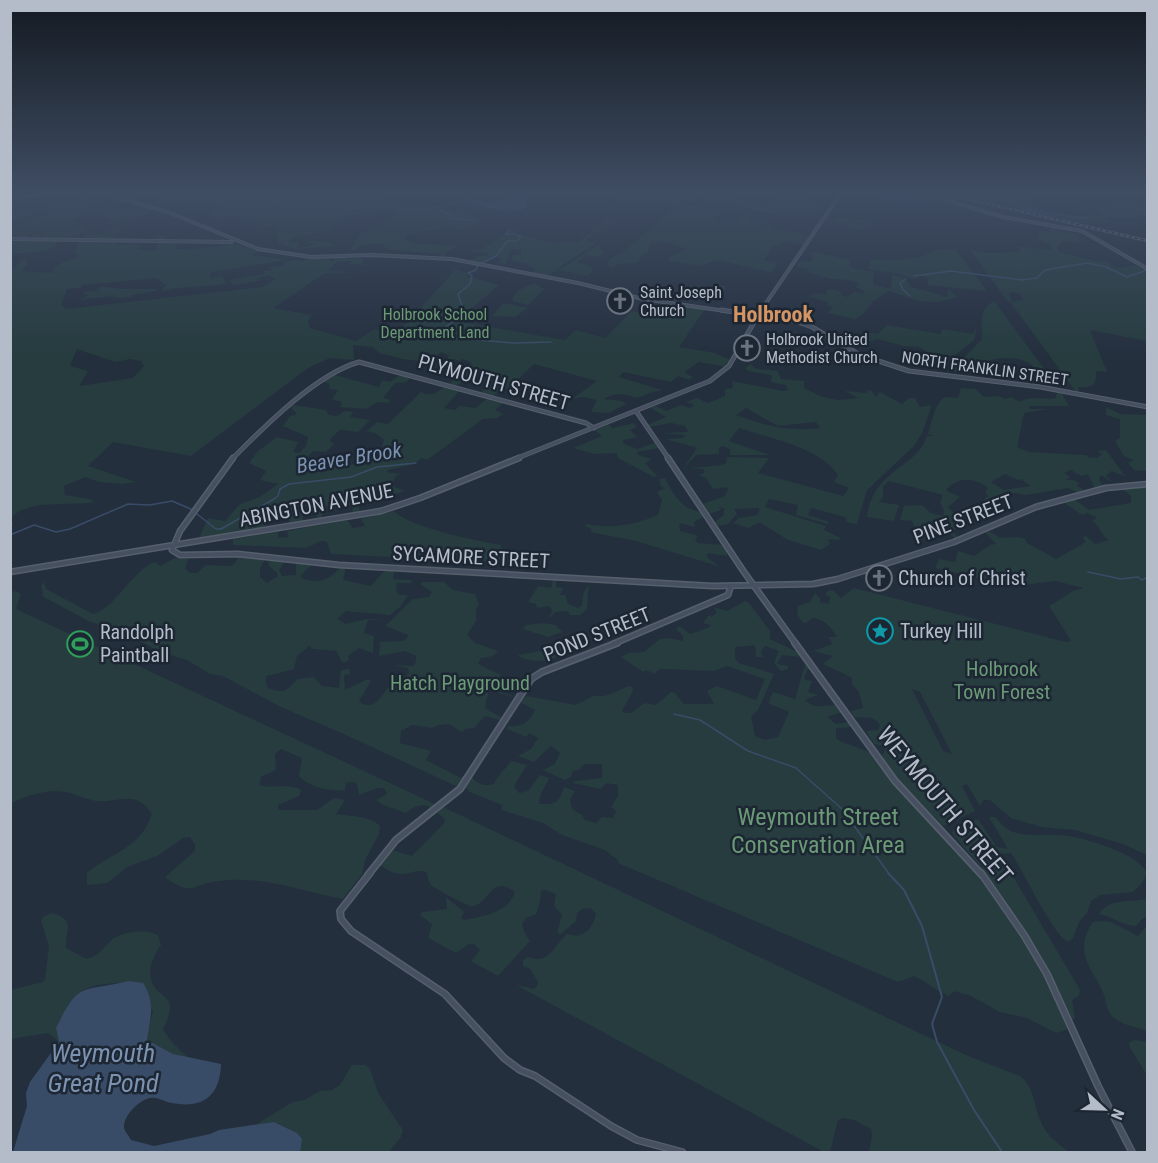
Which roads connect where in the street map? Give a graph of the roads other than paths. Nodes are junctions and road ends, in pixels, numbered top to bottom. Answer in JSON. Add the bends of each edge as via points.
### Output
{"nodes":[{"id":1,"x":249,"y":247,"type":"edge"},
{"id":2,"x":804,"y":247,"type":"edge"},
{"id":3,"x":1111,"y":247,"type":"edge"},
{"id":4,"x":1148,"y":269,"type":"edge"},
{"id":5,"x":758,"y":316,"type":"junction"},
{"id":6,"x":1148,"y":407,"type":"edge"},
{"id":7,"x":636,"y":411,"type":"junction"},
{"id":8,"x":594,"y":428,"type":"junction"},
{"id":9,"x":1148,"y":484,"type":"edge"},
{"id":10,"x":174,"y":546,"type":"junction"},
{"id":11,"x":10,"y":572,"type":"edge"},
{"id":12,"x":731,"y":586,"type":"junction"},
{"id":13,"x":754,"y":586,"type":"junction"},
{"id":14,"x":682,"y":1152,"type":"edge"},
{"id":15,"x":1132,"y":1152,"type":"edge"}],
"edges":[{"from":1,"to":5,"type":"main road","name":"NORTH FRANKLIN STREET","via":[[302,256],[459,260],[637,298]]},
{"from":2,"to":5,"type":"main road"},
{"from":3,"to":4,"type":"main road"},
{"from":5,"to":6,"type":"main road","name":"NORTH FRANKLIN STREET","via":[[801,323],[862,356],[914,372],[1040,387]]},
{"from":5,"to":7,"type":"main road","via":[[722,374]]},
{"from":7,"to":8,"type":"main road"},
{"from":7,"to":13,"type":"main road","name":"WEYMOUTH STREET"},
{"from":8,"to":10,"type":"main road","name":"ABINGTON AVENUE","via":[[381,511]]},
{"from":8,"to":10,"type":"main road","name":"PLYMOUTH STREET","via":[[397,371],[353,363],[294,402],[234,456],[180,531]]},
{"from":9,"to":13,"type":"main road","name":"PINE STREET","via":[[1106,488],[1025,510],[954,542],[830,581]]},
{"from":10,"to":11,"type":"main road"},
{"from":10,"to":12,"type":"main road","name":"SYCAMORE STREET","via":[[175,554],[238,554],[339,565]]},
{"from":12,"to":13,"type":"main road","name":"SYCAMORE STREET"},
{"from":12,"to":14,"type":"main road","name":"POND STREET","via":[[728,595],[692,612],[531,679],[460,789],[396,840],[340,911],[341,919],[351,930],[445,994],[520,1070],[637,1140]]},
{"from":13,"to":15,"type":"main road","name":"WEYMOUTH STREET","via":[[895,781],[977,868],[1024,935],[1047,974]]}]}
